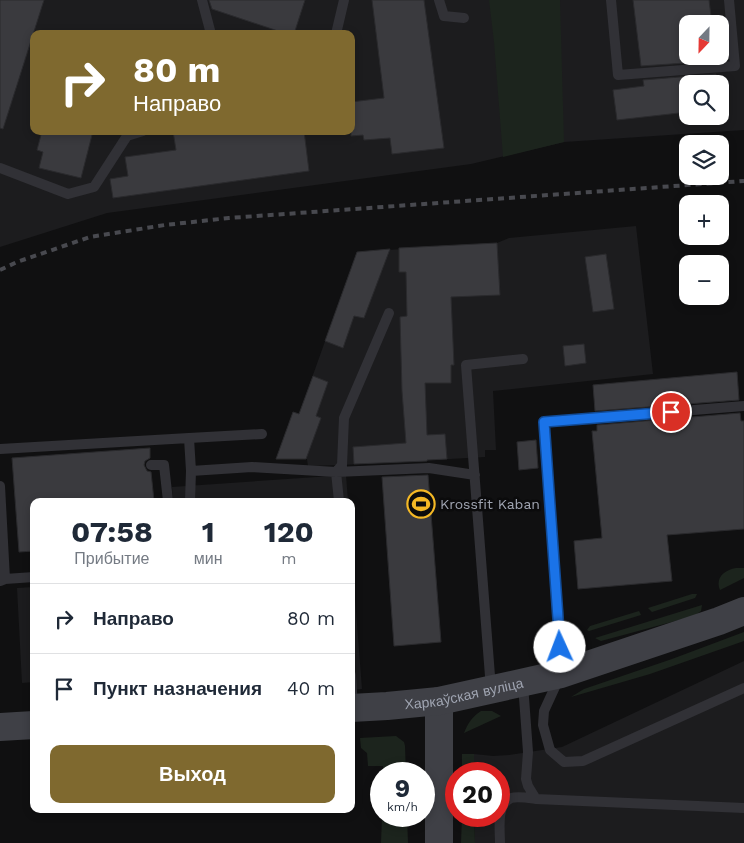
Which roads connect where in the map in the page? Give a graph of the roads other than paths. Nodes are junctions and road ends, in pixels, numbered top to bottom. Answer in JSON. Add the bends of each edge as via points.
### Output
{"nodes":[{"id":1,"x":202,"y":0,"type":"edge"},
{"id":2,"x":344,"y":0,"type":"edge"},
{"id":3,"x":439,"y":0,"type":"edge"},
{"id":4,"x":611,"y":0,"type":"edge"},
{"id":5,"x":729,"y":0,"type":"edge"},
{"id":6,"x":464,"y":18,"type":"dead end"},
{"id":7,"x":210,"y":30,"type":"edge"},
{"id":8,"x":337,"y":30,"type":"edge"},
{"id":9,"x":130,"y":135,"type":"edge"},
{"id":10,"x":0,"y":168,"type":"edge"},
{"id":11,"x":389,"y":313,"type":"dead end"},
{"id":12,"x":522,"y":359,"type":"dead end"},
{"id":13,"x":744,"y":406,"type":"edge"},
{"id":14,"x":262,"y":434,"type":"dead end"},
{"id":15,"x":189,"y":438,"type":"junction"},
{"id":16,"x":0,"y":449,"type":"edge"},
{"id":17,"x":151,"y":465,"type":"dead end"},
{"id":18,"x":191,"y":471,"type":"junction"},
{"id":19,"x":336,"y":472,"type":"junction"},
{"id":20,"x":475,"y":475,"type":"junction"},
{"id":21,"x":0,"y":486,"type":"edge"},
{"id":22,"x":168,"y":498,"type":"edge"},
{"id":23,"x":190,"y":498,"type":"edge"},
{"id":24,"x":339,"y":498,"type":"edge"},
{"id":25,"x":30,"y":577,"type":"edge"},
{"id":26,"x":3,"y":580,"type":"edge"},
{"id":27,"x":744,"y":611,"type":"edge"},
{"id":28,"x":561,"y":674,"type":"junction"},
{"id":29,"x":522,"y":683,"type":"junction"},
{"id":30,"x":744,"y":688,"type":"edge"},
{"id":31,"x":491,"y":690,"type":"junction"},
{"id":32,"x":731,"y":694,"type":"junction"},
{"id":33,"x":744,"y":694,"type":"edge"},
{"id":34,"x":439,"y":700,"type":"junction"},
{"id":35,"x":355,"y":708,"type":"edge"},
{"id":36,"x":30,"y":725,"type":"edge"},
{"id":37,"x":0,"y":728,"type":"edge"},
{"id":38,"x":536,"y":799,"type":"junction"},
{"id":39,"x":744,"y":808,"type":"edge"},
{"id":40,"x":439,"y":843,"type":"edge"},
{"id":41,"x":500,"y":843,"type":"edge"}],
"edges":[{"from":1,"to":7,"type":"lane"},
{"from":2,"to":8,"type":"lane"},
{"from":3,"to":6,"type":"lane","via":[[444,16]]},
{"from":4,"to":5,"type":"lane","via":[[618,75],[735,66]]},
{"from":9,"to":10,"type":"lane","via":[[94,187],[68,194]]},
{"from":11,"to":19,"type":"lane","via":[[344,418],[342,465]]},
{"from":12,"to":20,"type":"lane","via":[[466,365]]},
{"from":13,"to":28,"type":"lane","via":[[544,422]]},
{"from":14,"to":15,"type":"lane"},
{"from":15,"to":16,"type":"lane"},
{"from":15,"to":18,"type":"lane"},
{"from":17,"to":22,"type":"lane","via":[[164,465]]},
{"from":18,"to":19,"type":"lane","via":[[252,467]]},
{"from":18,"to":23,"type":"lane"},
{"from":19,"to":20,"type":"lane","via":[[429,468]]},
{"from":19,"to":24,"type":"lane"},
{"from":20,"to":31,"type":"lane"},
{"from":21,"to":26,"type":"lane"},
{"from":25,"to":26,"type":"lane"},
{"from":27,"to":28,"type":"main road","name":"Харкаўская вуліца"},
{"from":28,"to":29,"type":"main road","name":"Харкаўская вуліца"},
{"from":28,"to":32,"type":"lane","via":[[544,710],[543,725],[550,750],[564,762],[583,761]]},
{"from":29,"to":31,"type":"main road","name":"Харкаўская вуліца"},
{"from":29,"to":38,"type":"lane","via":[[528,752],[526,778]]},
{"from":30,"to":32,"type":"lane"},
{"from":31,"to":34,"type":"main road","name":"Харкаўская вуліца"},
{"from":32,"to":33,"type":"lane"},
{"from":34,"to":35,"type":"main road","name":"Харкаўская вуліца"},
{"from":34,"to":40,"type":"main road"},
{"from":36,"to":37,"type":"main road"},
{"from":38,"to":39,"type":"lane"},
{"from":38,"to":41,"type":"lane","via":[[513,798],[506,802],[501,810]]}]}
